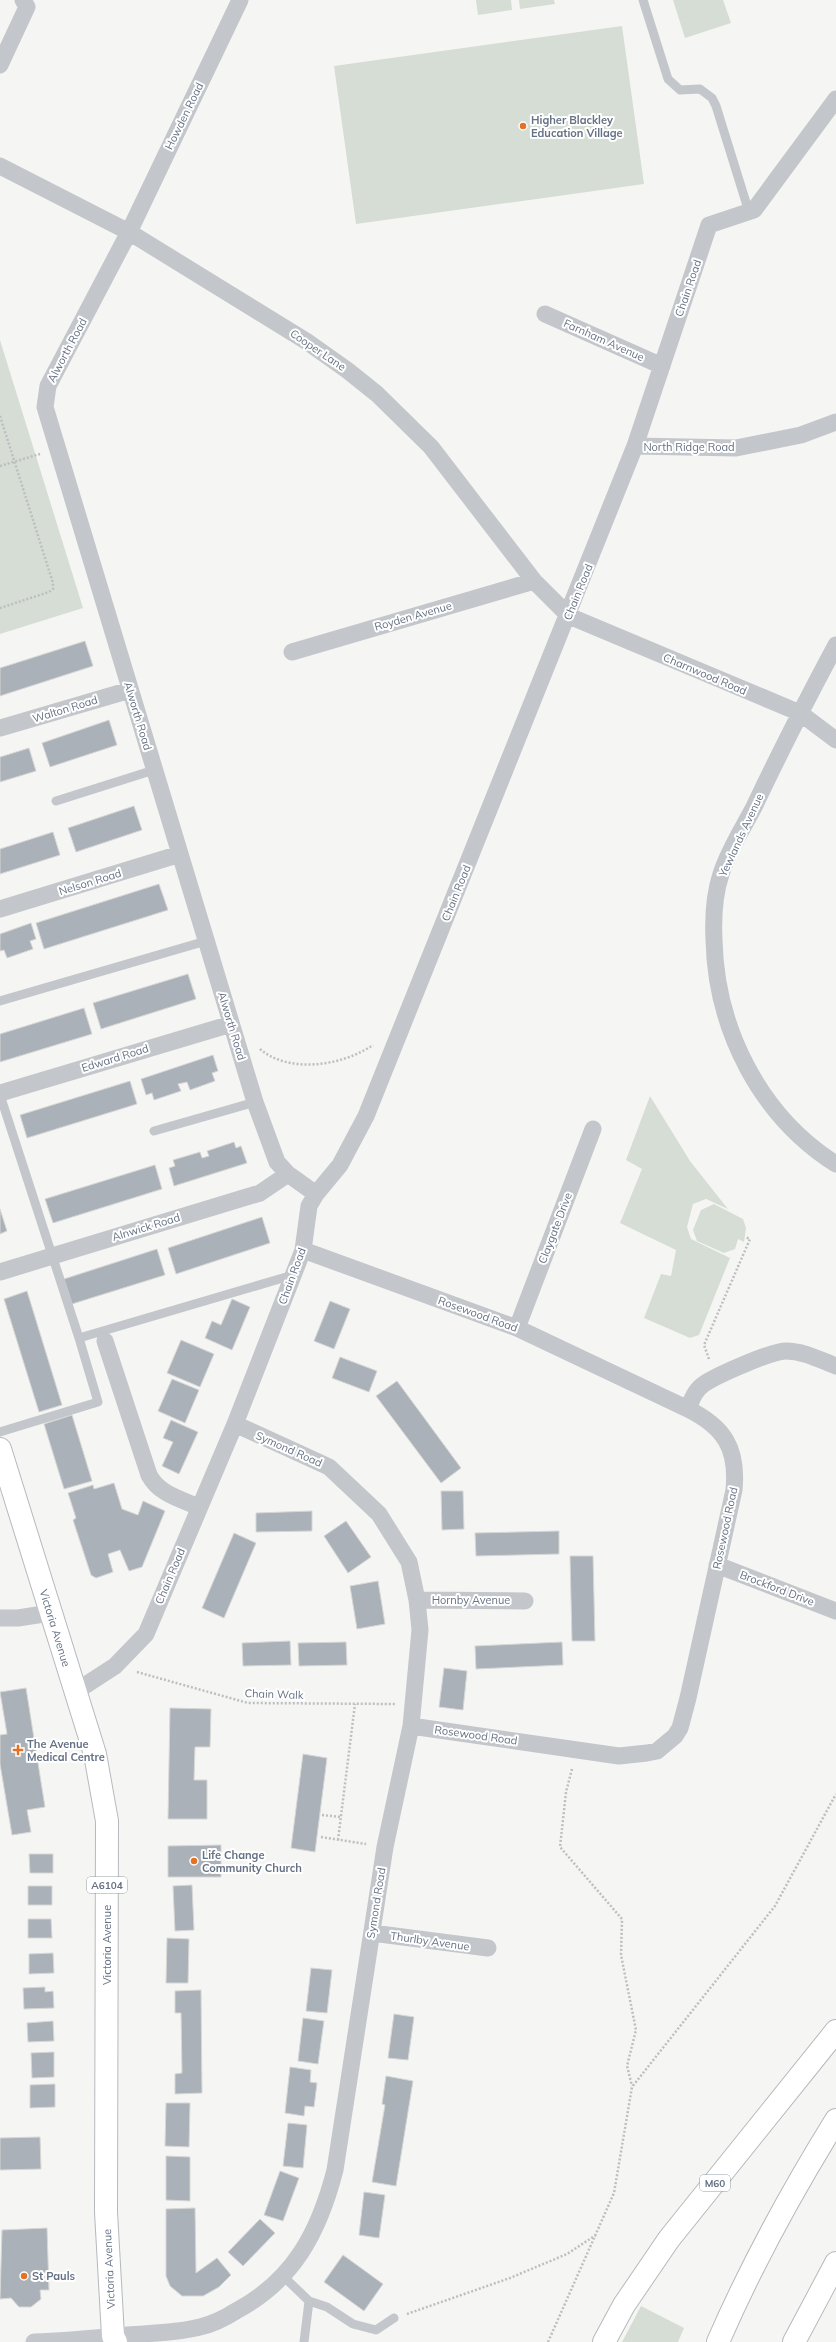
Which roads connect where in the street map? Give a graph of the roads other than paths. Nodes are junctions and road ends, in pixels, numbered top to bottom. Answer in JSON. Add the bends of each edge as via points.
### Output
{"nodes":[{"id":1,"x":23,"y":0,"type":"edge"},
{"id":2,"x":240,"y":0,"type":"edge"},
{"id":3,"x":643,"y":0,"type":"edge"},
{"id":4,"x":0,"y":65,"type":"edge"},
{"id":5,"x":836,"y":99,"type":"edge"},
{"id":6,"x":0,"y":166,"type":"edge"},
{"id":7,"x":749,"y":212,"type":"junction"},
{"id":8,"x":129,"y":232,"type":"junction"},
{"id":9,"x":545,"y":314,"type":"dead end"},
{"id":10,"x":662,"y":366,"type":"junction"},
{"id":11,"x":836,"y":422,"type":"edge"},
{"id":12,"x":636,"y":446,"type":"junction"},
{"id":13,"x":534,"y":581,"type":"junction"},
{"id":14,"x":569,"y":616,"type":"junction"},
{"id":15,"x":836,"y":645,"type":"edge"},
{"id":16,"x":292,"y":652,"type":"dead end"},
{"id":17,"x":130,"y":690,"type":"junction"},
{"id":18,"x":800,"y":713,"type":"junction"},
{"id":19,"x":0,"y":728,"type":"edge"},
{"id":20,"x":836,"y":740,"type":"edge"},
{"id":21,"x":154,"y":770,"type":"junction"},
{"id":22,"x":56,"y":800,"type":"dead end"},
{"id":23,"x":180,"y":854,"type":"junction"},
{"id":24,"x":0,"y":909,"type":"edge"},
{"id":25,"x":206,"y":941,"type":"junction"},
{"id":26,"x":0,"y":1000,"type":"edge"},
{"id":27,"x":231,"y":1024,"type":"junction"},
{"id":28,"x":0,"y":1094,"type":"edge"},
{"id":29,"x":255,"y":1102,"type":"junction"},
{"id":30,"x":593,"y":1129,"type":"dead end"},
{"id":31,"x":154,"y":1132,"type":"dead end"},
{"id":32,"x":836,"y":1164,"type":"edge"},
{"id":33,"x":288,"y":1174,"type":"junction"},
{"id":34,"x":316,"y":1194,"type":"junction"},
{"id":35,"x":303,"y":1250,"type":"junction"},
{"id":36,"x":52,"y":1255,"type":"junction"},
{"id":37,"x":0,"y":1272,"type":"edge"},
{"id":38,"x":293,"y":1275,"type":"junction"},
{"id":39,"x":517,"y":1328,"type":"junction"},
{"id":40,"x":79,"y":1338,"type":"junction"},
{"id":41,"x":105,"y":1341,"type":"dead end"},
{"id":42,"x":836,"y":1366,"type":"edge"},
{"id":43,"x":688,"y":1409,"type":"junction"},
{"id":44,"x":235,"y":1424,"type":"junction"},
{"id":45,"x":0,"y":1432,"type":"edge"},
{"id":46,"x":0,"y":1449,"type":"edge"},
{"id":47,"x":199,"y":1507,"type":"junction"},
{"id":48,"x":718,"y":1565,"type":"junction"},
{"id":49,"x":417,"y":1600,"type":"junction"},
{"id":50,"x":525,"y":1601,"type":"dead end"},
{"id":51,"x":836,"y":1611,"type":"edge"},
{"id":52,"x":50,"y":1613,"type":"junction"},
{"id":53,"x":0,"y":1618,"type":"edge"},
{"id":54,"x":75,"y":1692,"type":"junction"},
{"id":55,"x":411,"y":1726,"type":"junction"},
{"id":56,"x":372,"y":1933,"type":"junction"},
{"id":57,"x":488,"y":1948,"type":"dead end"},
{"id":58,"x":836,"y":2031,"type":"edge"},
{"id":59,"x":836,"y":2120,"type":"edge"},
{"id":60,"x":836,"y":2263,"type":"edge"},
{"id":61,"x":283,"y":2276,"type":"junction"},
{"id":62,"x":309,"y":2300,"type":"junction"},
{"id":63,"x":394,"y":2318,"type":"road end"},
{"id":64,"x":113,"y":2340,"type":"edge"},
{"id":65,"x":34,"y":2342,"type":"edge"},
{"id":66,"x":304,"y":2342,"type":"edge"},
{"id":67,"x":604,"y":2342,"type":"edge"},
{"id":68,"x":718,"y":2342,"type":"edge"},
{"id":69,"x":794,"y":2342,"type":"edge"}],
"edges":[{"from":1,"to":4,"type":"street","via":[[27,8]]},
{"from":2,"to":8,"type":"street","name":"Howden Road"},
{"from":3,"to":7,"type":"lane","via":[[668,79],[680,90],[700,89],[712,98]]},
{"from":5,"to":7,"type":"street","name":"Chain Road","via":[[754,210]]},
{"from":6,"to":8,"type":"street","name":"Cooper Lane"},
{"from":7,"to":10,"type":"street","name":"Chain Road","via":[[709,225]]},
{"from":8,"to":13,"type":"street","name":"Cooper Lane","via":[[306,341],[377,394],[431,446]]},
{"from":8,"to":17,"type":"street","name":"Alworth Road","via":[[48,386],[45,407]]},
{"from":9,"to":10,"type":"street","name":"Farnham Avenue"},
{"from":10,"to":12,"type":"street","name":"Chain Road"},
{"from":11,"to":12,"type":"street","name":"North Ridge Road","via":[[801,435],[736,448]]},
{"from":12,"to":14,"type":"street","name":"Chain Road"},
{"from":13,"to":14,"type":"street","name":"Cooper Lane"},
{"from":13,"to":16,"type":"street","name":"Royden Avenue"},
{"from":14,"to":18,"type":"street","name":"Charnwood Road"},
{"from":14,"to":34,"type":"street","name":"Chain Road","via":[[366,1116],[340,1165]]},
{"from":15,"to":18,"type":"street","name":"Yewlands Avenue"},
{"from":17,"to":19,"type":"street","name":"Walton Road"},
{"from":17,"to":21,"type":"street","name":"Alworth Road"},
{"from":18,"to":20,"type":"street","name":"Charnwood Road"},
{"from":18,"to":32,"type":"street","name":"Yewlands Avenue","via":[[721,874],[713,917],[714,957],[724,1012],[744,1065],[770,1103],[795,1130],[822,1155]]},
{"from":21,"to":22,"type":"lane"},
{"from":21,"to":23,"type":"street","name":"Alworth Road"},
{"from":23,"to":24,"type":"street","name":"Nelson Road"},
{"from":23,"to":25,"type":"street","name":"Alworth Road"},
{"from":25,"to":26,"type":"lane"},
{"from":25,"to":27,"type":"street","name":"Alworth Road"},
{"from":27,"to":28,"type":"street","name":"Edward Road"},
{"from":27,"to":29,"type":"street","name":"Alworth Road"},
{"from":28,"to":36,"type":"lane"},
{"from":29,"to":31,"type":"lane"},
{"from":29,"to":33,"type":"street","name":"Alworth Road","via":[[271,1150],[277,1162]]},
{"from":30,"to":39,"type":"street","name":"Claygate Drive"},
{"from":33,"to":34,"type":"street","name":"Alworth Road"},
{"from":33,"to":36,"type":"street","name":"Alnwick Road","via":[[260,1193]]},
{"from":34,"to":35,"type":"street","name":"Chain Road","via":[[310,1206]]},
{"from":35,"to":38,"type":"street","name":"Chain Road"},
{"from":35,"to":39,"type":"street","name":"Rosewood Road"},
{"from":36,"to":37,"type":"street","name":"Alnwick Road"},
{"from":36,"to":40,"type":"lane"},
{"from":38,"to":40,"type":"lane"},
{"from":38,"to":44,"type":"street","name":"Chain Road"},
{"from":39,"to":43,"type":"street","name":"Rosewood Road"},
{"from":40,"to":45,"type":"lane","via":[[98,1402]]},
{"from":41,"to":47,"type":"street","via":[[153,1483],[162,1491]]},
{"from":42,"to":43,"type":"street","via":[[800,1352],[769,1353],[704,1384],[694,1394]]},
{"from":43,"to":48,"type":"street","name":"Rosewood Road","via":[[708,1419],[720,1431],[733,1458],[734,1490]]},
{"from":44,"to":47,"type":"street","name":"Chain Road"},
{"from":44,"to":49,"type":"street","name":"Symond Road","via":[[329,1467],[379,1514],[409,1562]]},
{"from":46,"to":52,"type":"main road","name":"Victoria Avenue","number":"A6104"},
{"from":47,"to":54,"type":"street","name":"Chain Road","via":[[146,1634],[115,1666]]},
{"from":48,"to":51,"type":"street","name":"Brockford Drive"},
{"from":48,"to":55,"type":"street","name":"Rosewood Road","via":[[680,1728],[675,1736],[657,1751],[620,1756]]},
{"from":49,"to":50,"type":"street","name":"Hornby Avenue"},
{"from":49,"to":55,"type":"street","name":"Symond Road","via":[[420,1630]]},
{"from":52,"to":53,"type":"street"},
{"from":52,"to":54,"type":"main road","name":"Victoria Avenue","number":"A6104"},
{"from":54,"to":64,"type":"main road","name":"Victoria Avenue","number":"A6104","via":[[95,1754],[107,1822],[106,2212]]},
{"from":55,"to":56,"type":"street","name":"Symond Road","via":[[385,1847]]},
{"from":56,"to":57,"type":"street","name":"Thurlby Avenue"},
{"from":56,"to":61,"type":"street","name":"Symond Road","via":[[335,2170],[328,2198],[306,2247]]},
{"from":58,"to":67,"type":"main road","number":"M60","via":[[669,2239],[624,2305]]},
{"from":59,"to":68,"type":"main road","via":[[804,2173],[730,2313]]},
{"from":60,"to":69,"type":"main road"},
{"from":61,"to":62,"type":"lane"},
{"from":61,"to":64,"type":"street","name":"Symond Road","via":[[268,2291],[222,2319],[200,2327]]},
{"from":62,"to":63,"type":"lane","via":[[327,2307],[353,2324],[376,2330]]},
{"from":62,"to":66,"type":"lane"},
{"from":64,"to":65,"type":"street","name":"Symond Road"}]}
